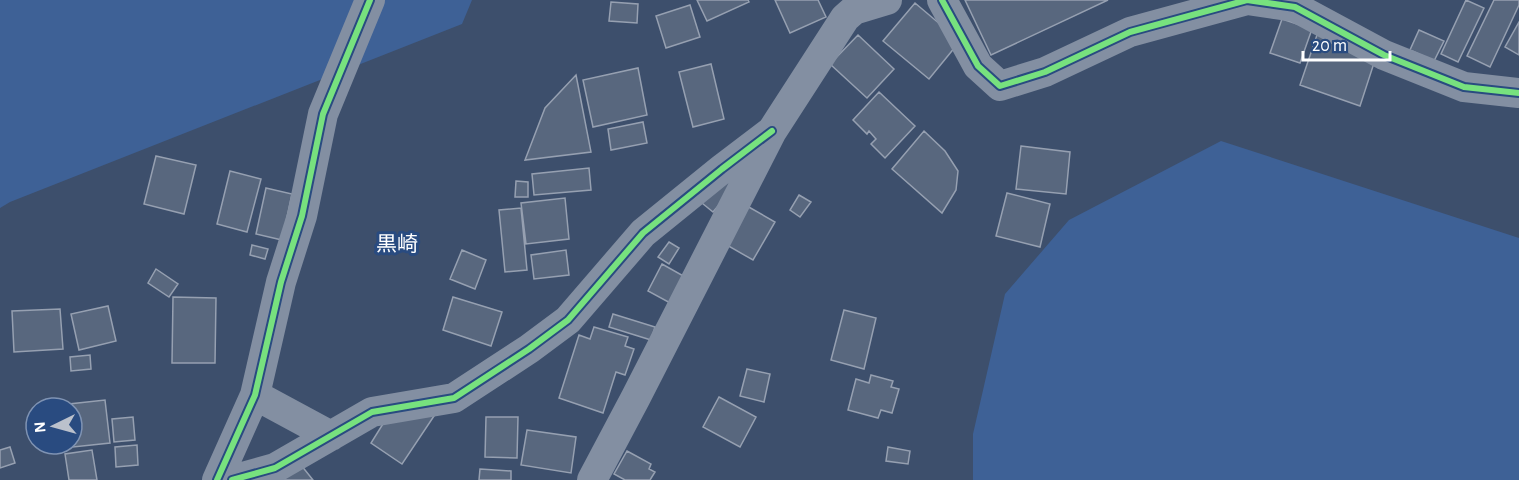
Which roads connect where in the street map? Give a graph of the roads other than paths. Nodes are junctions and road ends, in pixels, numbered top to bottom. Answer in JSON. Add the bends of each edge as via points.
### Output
{"nodes":[{"id":1,"x":370,"y":0,"type":"edge"},
{"id":2,"x":887,"y":0,"type":"edge"},
{"id":3,"x":942,"y":0,"type":"edge"},
{"id":4,"x":848,"y":5,"type":"edge"},
{"id":5,"x":1519,"y":93,"type":"edge"},
{"id":6,"x":772,"y":131,"type":"junction"},
{"id":7,"x":255,"y":395,"type":"junction"},
{"id":8,"x":331,"y":436,"type":"junction"},
{"id":9,"x":217,"y":480,"type":"edge"},
{"id":10,"x":232,"y":480,"type":"edge"},
{"id":11,"x":592,"y":480,"type":"edge"}],
"edges":[{"from":1,"to":7,"type":"street","via":[[323,114],[302,216],[281,282]]},
{"from":2,"to":4,"type":"street"},
{"from":3,"to":5,"type":"street","via":[[978,66],[1000,86],[1045,72],[1130,32],[1247,0],[1295,6],[1384,55],[1464,87]]},
{"from":4,"to":6,"type":"street","via":[[845,18]]},
{"from":6,"to":8,"type":"street","via":[[643,233],[568,320],[529,349],[454,398],[372,412]]},
{"from":6,"to":11,"type":"street"},
{"from":7,"to":8,"type":"street"},
{"from":7,"to":9,"type":"street"},
{"from":8,"to":10,"type":"street","via":[[275,468]]}]}
